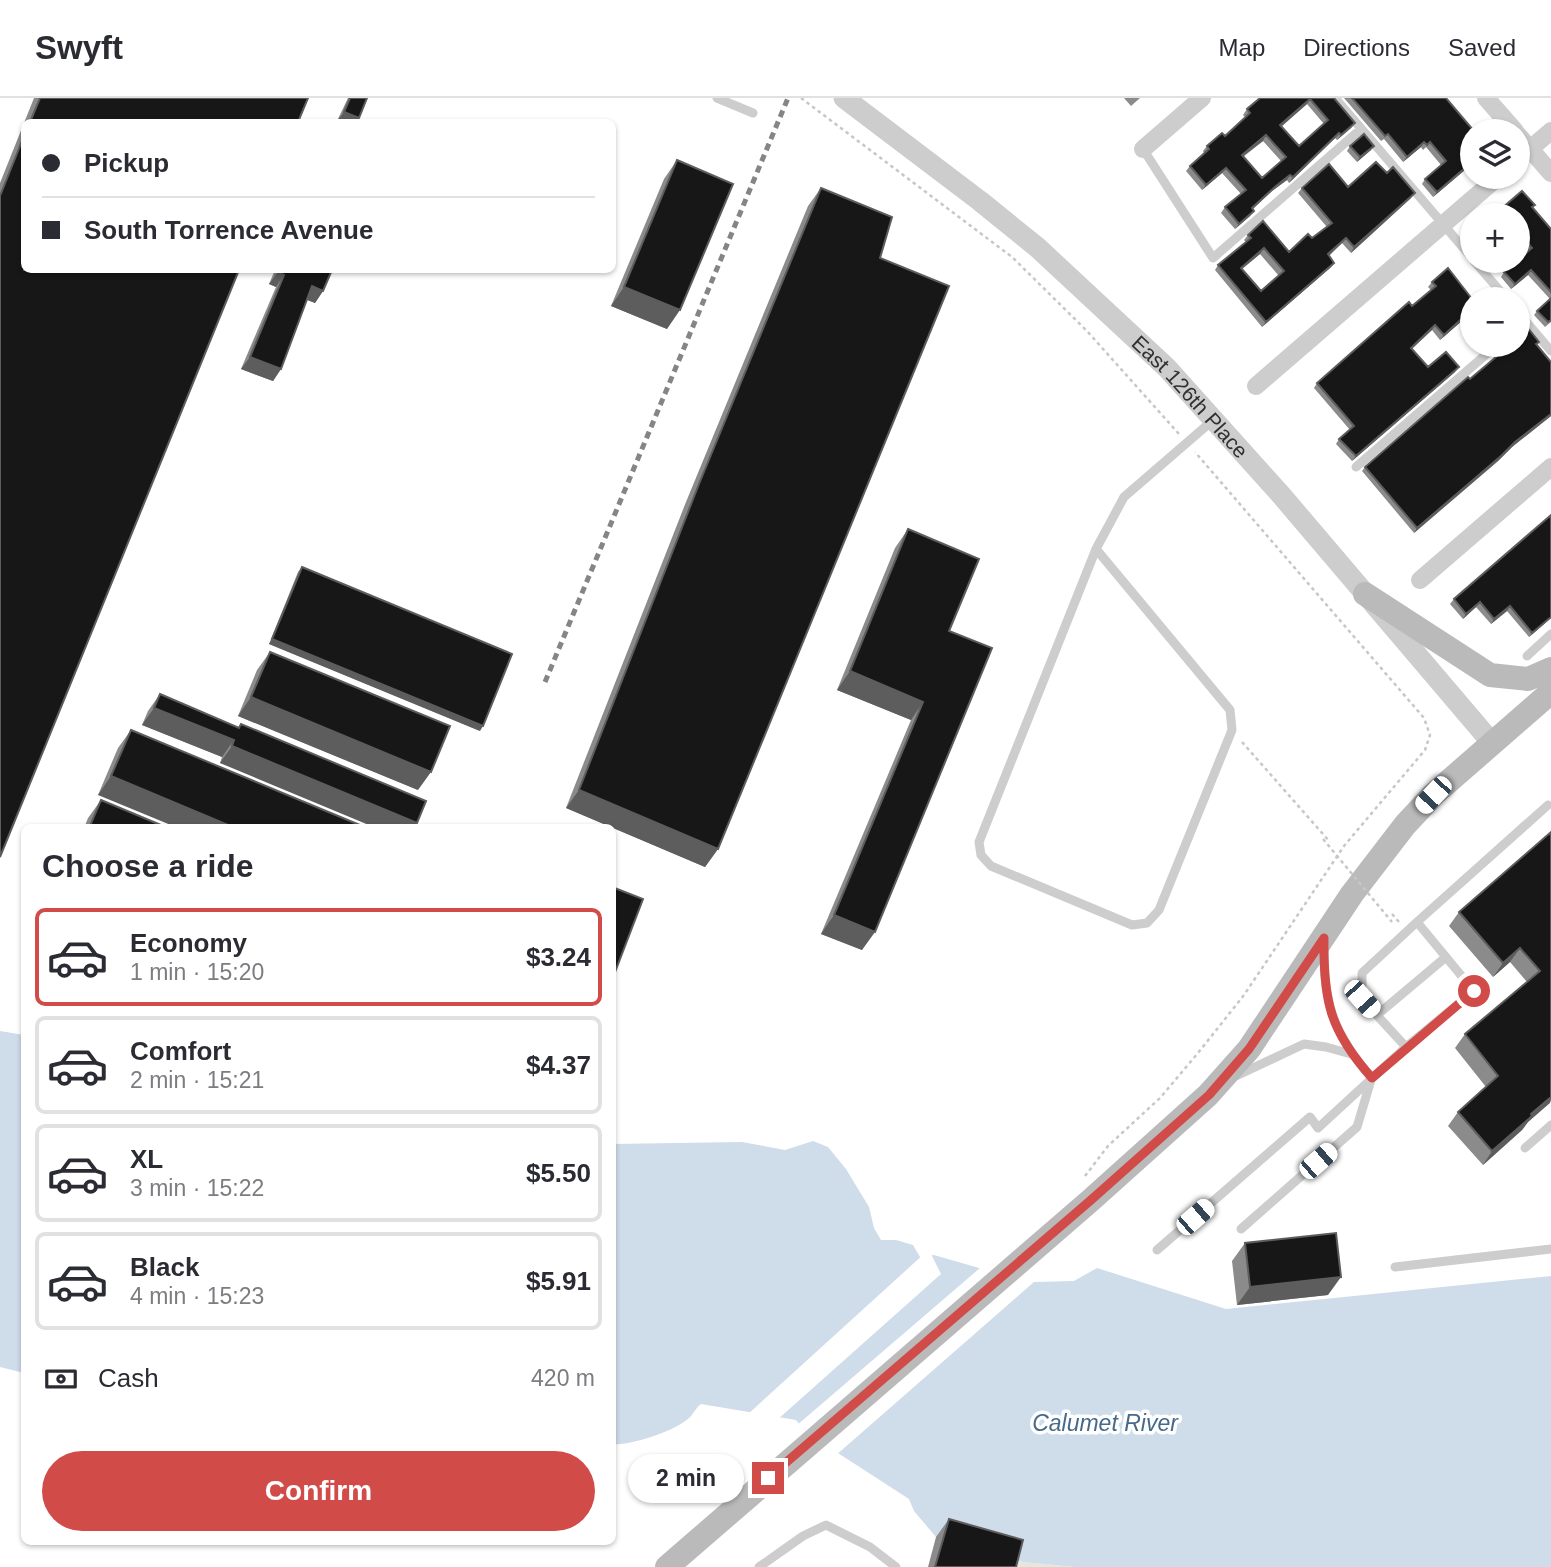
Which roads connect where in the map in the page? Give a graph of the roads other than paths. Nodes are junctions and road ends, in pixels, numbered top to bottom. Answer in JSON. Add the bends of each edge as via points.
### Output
{"nodes":[{"id":1,"x":716,"y":98,"type":"edge"},
{"id":2,"x":844,"y":98,"type":"edge"},
{"id":3,"x":1202,"y":98,"type":"edge"},
{"id":4,"x":1335,"y":98,"type":"edge"},
{"id":5,"x":1486,"y":98,"type":"edge"},
{"id":6,"x":753,"y":113,"type":"dead end"},
{"id":7,"x":1504,"y":119,"type":"edge"},
{"id":8,"x":1361,"y":129,"type":"junction"},
{"id":9,"x":1551,"y":131,"type":"edge"},
{"id":10,"x":1143,"y":149,"type":"joint"},
{"id":11,"x":1530,"y":149,"type":"edge"},
{"id":12,"x":1530,"y":158,"type":"edge"},
{"id":13,"x":1551,"y":173,"type":"edge"},
{"id":14,"x":1484,"y":189,"type":"edge"},
{"id":15,"x":1443,"y":224,"type":"junction"},
{"id":16,"x":1460,"y":244,"type":"edge"},
{"id":17,"x":1484,"y":273,"type":"edge"},
{"id":18,"x":1497,"y":287,"type":"edge"},
{"id":19,"x":1530,"y":332,"type":"edge"},
{"id":20,"x":1551,"y":351,"type":"edge"},
{"id":21,"x":1483,"y":357,"type":"edge"},
{"id":22,"x":1256,"y":386,"type":"dead end"},
{"id":23,"x":1215,"y":419,"type":"junction"},
{"id":24,"x":1356,"y":467,"type":"dead end"},
{"id":25,"x":1551,"y":467,"type":"edge"},
{"id":26,"x":1096,"y":550,"type":"junction"},
{"id":27,"x":1420,"y":580,"type":"dead end"},
{"id":28,"x":1365,"y":594,"type":"junction"},
{"id":29,"x":1551,"y":635,"type":"edge"},
{"id":30,"x":1527,"y":656,"type":"dead end"},
{"id":31,"x":1551,"y":669,"type":"edge"},
{"id":32,"x":1551,"y":692,"type":"edge"},
{"id":33,"x":1492,"y":743,"type":"junction"},
{"id":34,"x":1548,"y":806,"type":"dead end"},
{"id":35,"x":1417,"y":922,"type":"junction"},
{"id":36,"x":1324,"y":938,"type":"junction"},
{"id":37,"x":1446,"y":957,"type":"junction"},
{"id":38,"x":1377,"y":1015,"type":"junction"},
{"id":39,"x":1406,"y":1047,"type":"junction"},
{"id":40,"x":1351,"y":1054,"type":"junction"},
{"id":41,"x":1372,"y":1078,"type":"junction"},
{"id":42,"x":1221,"y":1082,"type":"junction"},
{"id":43,"x":1551,"y":1125,"type":"edge"},
{"id":44,"x":1525,"y":1148,"type":"dead end"},
{"id":45,"x":1241,"y":1229,"type":"dead end"},
{"id":46,"x":1551,"y":1249,"type":"edge"},
{"id":47,"x":1157,"y":1250,"type":"dead end"},
{"id":48,"x":1395,"y":1267,"type":"dead end"},
{"id":49,"x":667,"y":1567,"type":"edge"},
{"id":50,"x":759,"y":1567,"type":"edge"},
{"id":51,"x":896,"y":1567,"type":"edge"}],
"edges":[{"from":1,"to":6,"type":"lane"},
{"from":2,"to":23,"type":"street","name":"East 126th Place","via":[[1038,248]]},
{"from":3,"to":10,"type":"street"},
{"from":4,"to":8,"type":"lane"},
{"from":5,"to":7,"type":"street"},
{"from":8,"to":10,"type":"lane","via":[[1213,258]]},
{"from":8,"to":15,"type":"lane"},
{"from":9,"to":11,"type":"street"},
{"from":12,"to":13,"type":"street"},
{"from":14,"to":15,"type":"street"},
{"from":15,"to":16,"type":"lane"},
{"from":15,"to":22,"type":"street"},
{"from":17,"to":18,"type":"lane"},
{"from":19,"to":20,"type":"lane"},
{"from":21,"to":24,"type":"lane"},
{"from":23,"to":26,"type":"lane","via":[[1124,497]]},
{"from":23,"to":28,"type":"street","name":"East 126th Place"},
{"from":25,"to":27,"type":"street"},
{"from":26,"to":26,"type":"lane","via":[[979,842],[981,855],[991,866],[1132,926],[1147,923],[1159,910],[1232,730],[1230,710]]},
{"from":28,"to":31,"type":"main road","via":[[1490,675],[1528,679]]},
{"from":28,"to":33,"type":"street","name":"East 126th Place"},
{"from":29,"to":30,"type":"lane"},
{"from":32,"to":33,"type":"main road"},
{"from":33,"to":36,"type":"main road","via":[[1405,824]]},
{"from":34,"to":35,"type":"lane"},
{"from":35,"to":37,"type":"lane"},
{"from":35,"to":38,"type":"lane","via":[[1363,973],[1362,999]]},
{"from":36,"to":40,"type":"lane","via":[[1330,1013]]},
{"from":36,"to":42,"type":"main road","via":[[1271,1019]]},
{"from":37,"to":38,"type":"lane"},
{"from":37,"to":39,"type":"lane","via":[[1474,991]]},
{"from":38,"to":39,"type":"lane"},
{"from":39,"to":41,"type":"lane"},
{"from":40,"to":41,"type":"lane"},
{"from":40,"to":42,"type":"lane","via":[[1304,1044]]},
{"from":41,"to":45,"type":"lane","via":[[1357,1127]]},
{"from":41,"to":47,"type":"lane","via":[[1318,1128],[1310,1117]]},
{"from":42,"to":49,"type":"main road"},
{"from":43,"to":44,"type":"lane"},
{"from":46,"to":48,"type":"lane"},
{"from":50,"to":51,"type":"lane","via":[[826,1525],[870,1547]]}]}
